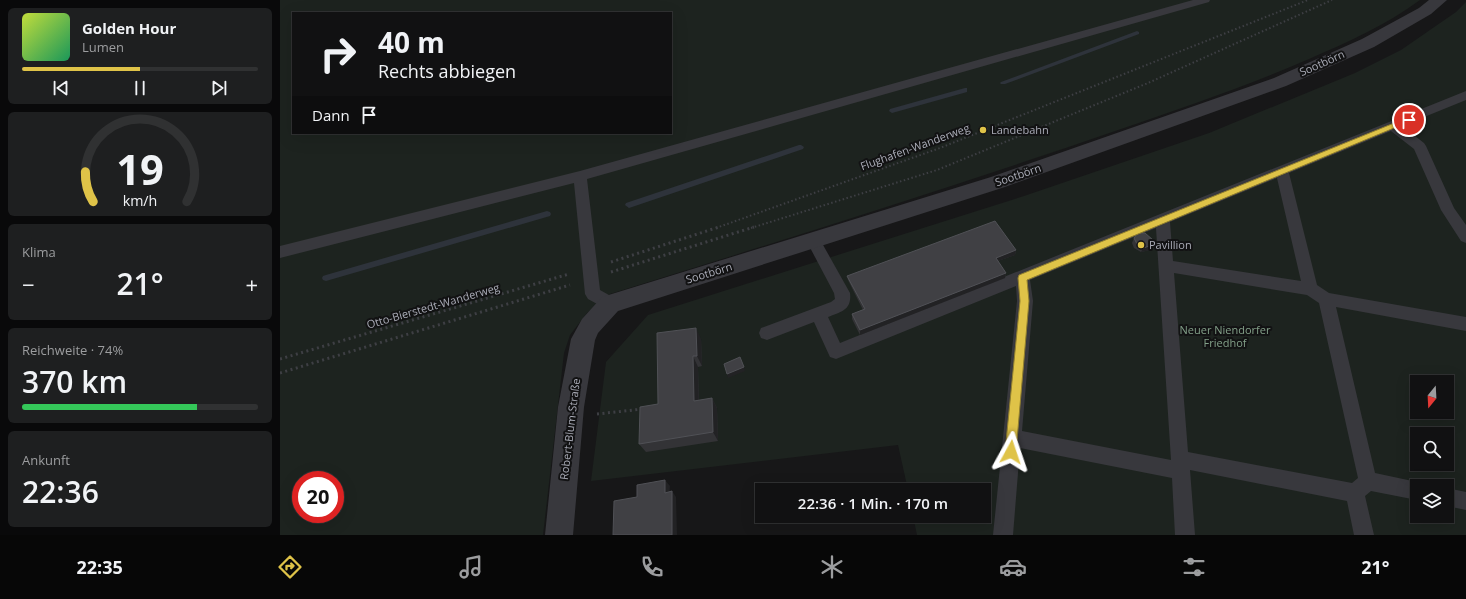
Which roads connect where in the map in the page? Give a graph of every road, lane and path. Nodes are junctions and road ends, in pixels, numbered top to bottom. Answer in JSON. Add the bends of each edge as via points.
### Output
{"nodes":[{"id":1,"x":1205,"y":0,"type":"edge"},
{"id":2,"x":1308,"y":0,"type":"edge"},
{"id":3,"x":1332,"y":0,"type":"edge"},
{"id":4,"x":1439,"y":0,"type":"edge"},
{"id":5,"x":1466,"y":95,"type":"edge"},
{"id":6,"x":1394,"y":126,"type":"junction"},
{"id":7,"x":1282,"y":170,"type":"junction"},
{"id":8,"x":580,"y":176,"type":"junction"},
{"id":9,"x":1163,"y":219,"type":"junction"},
{"id":10,"x":1466,"y":237,"type":"edge"},
{"id":11,"x":813,"y":240,"type":"junction"},
{"id":12,"x":280,"y":252,"type":"edge"},
{"id":13,"x":1167,"y":266,"type":"junction"},
{"id":14,"x":590,"y":273,"type":"junction"},
{"id":15,"x":1022,"y":278,"type":"junction"},
{"id":16,"x":1310,"y":289,"type":"junction"},
{"id":17,"x":1326,"y":300,"type":"junction"},
{"id":18,"x":610,"y":304,"type":"junction"},
{"id":19,"x":818,"y":314,"type":"junction"},
{"id":20,"x":1466,"y":324,"type":"edge"},
{"id":21,"x":767,"y":333,"type":"dead end"},
{"id":22,"x":280,"y":359,"type":"edge"},
{"id":23,"x":280,"y":373,"type":"edge"},
{"id":24,"x":650,"y":408,"type":"edge"},
{"id":25,"x":570,"y":418,"type":"junction"},
{"id":26,"x":1012,"y":438,"type":"junction"},
{"id":27,"x":1180,"y":465,"type":"junction"},
{"id":28,"x":1361,"y":487,"type":"junction"},
{"id":29,"x":1410,"y":490,"type":"edge"},
{"id":30,"x":1454,"y":498,"type":"edge"},
{"id":31,"x":1466,"y":501,"type":"edge"},
{"id":32,"x":559,"y":535,"type":"edge"},
{"id":33,"x":1003,"y":535,"type":"edge"},
{"id":34,"x":1185,"y":535,"type":"edge"},
{"id":35,"x":1364,"y":535,"type":"edge"}],
"edges":[{"from":1,"to":8,"type":"lane"},
{"from":2,"to":14,"type":"path","name":"Flughafen-Wanderweg","via":[[940,148]]},
{"from":3,"to":14,"type":"path","via":[[1148,83],[937,170]]},
{"from":4,"to":11,"type":"street","name":"Sootbörn","via":[[1425,11],[1368,43],[1280,82],[998,182]]},
{"from":5,"to":6,"type":"lane"},
{"from":6,"to":7,"type":"lane"},
{"from":6,"to":10,"type":"lane","via":[[1419,146],[1448,210]]},
{"from":7,"to":9,"type":"lane"},
{"from":7,"to":16,"type":"lane"},
{"from":8,"to":12,"type":"lane"},
{"from":8,"to":14,"type":"lane"},
{"from":9,"to":13,"type":"lane"},
{"from":9,"to":15,"type":"lane"},
{"from":11,"to":18,"type":"street","name":"Sootbörn"},
{"from":11,"to":19,"type":"lane","via":[[842,293],[843,301],[837,307]]},
{"from":13,"to":16,"type":"lane"},
{"from":13,"to":27,"type":"lane"},
{"from":14,"to":18,"type":"lane","via":[[593,294]]},
{"from":14,"to":22,"type":"path","name":"Otto-Bierstedt-Wanderweg"},
{"from":14,"to":23,"type":"path"},
{"from":15,"to":19,"type":"lane","via":[[836,352]]},
{"from":15,"to":26,"type":"lane","via":[[1025,301]]},
{"from":16,"to":17,"type":"lane"},
{"from":17,"to":20,"type":"lane"},
{"from":17,"to":28,"type":"lane"},
{"from":18,"to":25,"type":"street","name":"Robert-Blum-Straße","via":[[590,326],[583,339]]},
{"from":19,"to":21,"type":"lane"},
{"from":24,"to":25,"type":"path"},
{"from":25,"to":32,"type":"street","name":"Robert-Blum-Straße"},
{"from":26,"to":27,"type":"lane"},
{"from":26,"to":33,"type":"lane"},
{"from":27,"to":28,"type":"lane"},
{"from":27,"to":34,"type":"lane"},
{"from":28,"to":29,"type":"lane"},
{"from":28,"to":35,"type":"lane"},
{"from":30,"to":31,"type":"lane"}]}
